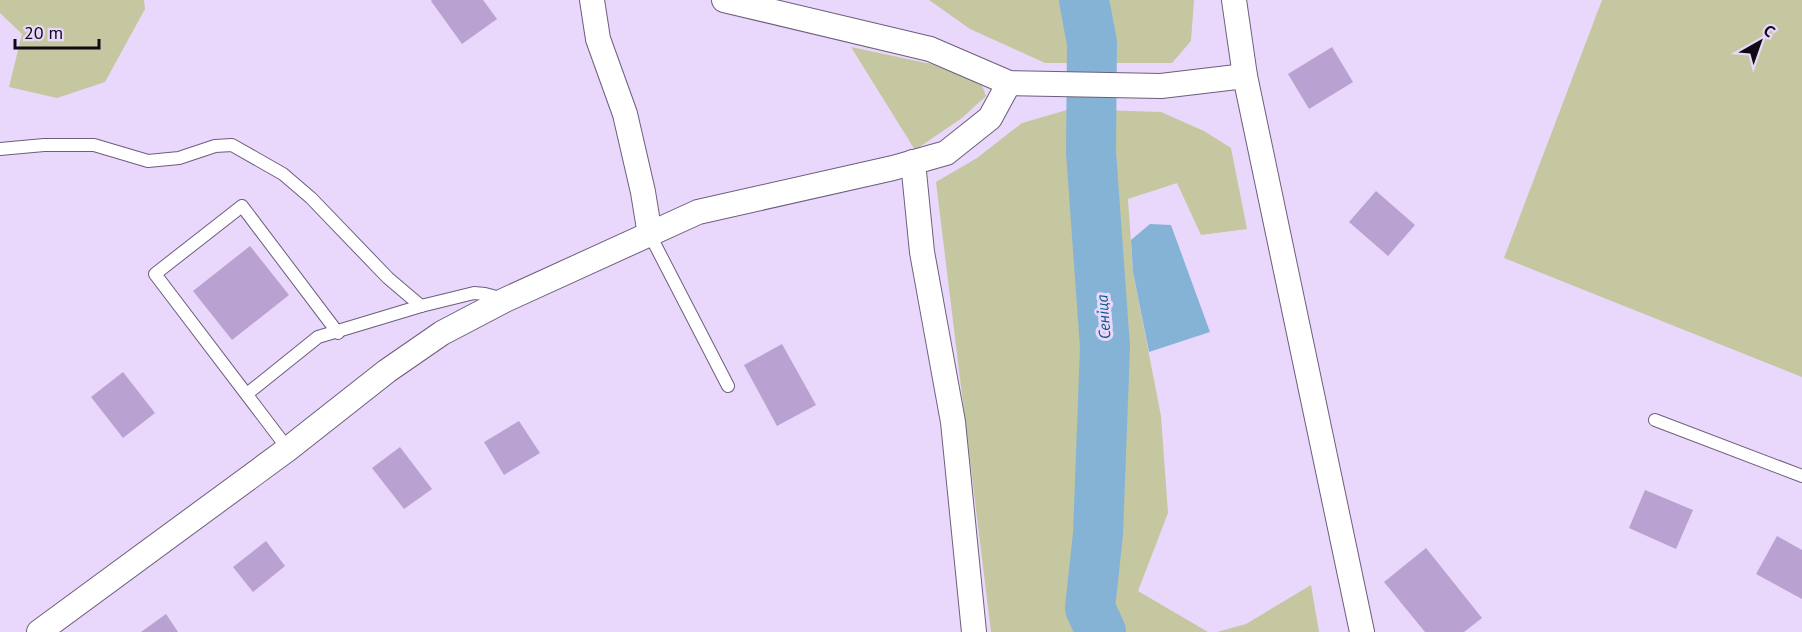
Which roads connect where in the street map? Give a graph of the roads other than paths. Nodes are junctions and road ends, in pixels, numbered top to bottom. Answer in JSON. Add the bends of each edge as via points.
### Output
{"nodes":[{"id":1,"x":592,"y":0,"type":"edge"},
{"id":2,"x":724,"y":0,"type":"edge"},
{"id":3,"x":1234,"y":0,"type":"edge"},
{"id":4,"x":1245,"y":76,"type":"junction"},
{"id":5,"x":1009,"y":83,"type":"junction"},
{"id":6,"x":0,"y":149,"type":"edge"},
{"id":7,"x":913,"y":162,"type":"junction"},
{"id":8,"x":650,"y":235,"type":"junction"},
{"id":9,"x":505,"y":300,"type":"junction"},
{"id":10,"x":421,"y":306,"type":"junction"},
{"id":11,"x":338,"y":333,"type":"junction"},
{"id":12,"x":728,"y":386,"type":"dead end"},
{"id":13,"x":247,"y":394,"type":"junction"},
{"id":14,"x":1654,"y":420,"type":"dead end"},
{"id":15,"x":288,"y":449,"type":"junction"},
{"id":16,"x":1802,"y":476,"type":"edge"},
{"id":17,"x":39,"y":632,"type":"edge"},
{"id":18,"x":974,"y":632,"type":"edge"},
{"id":19,"x":1362,"y":632,"type":"edge"}],
"edges":[{"from":1,"to":8,"type":"street","via":[[598,39],[625,114]]},
{"from":2,"to":5,"type":"street","via":[[930,49]]},
{"from":3,"to":4,"type":"street"},
{"from":4,"to":5,"type":"street","via":[[1161,86]]},
{"from":4,"to":19,"type":"street"},
{"from":5,"to":7,"type":"street","via":[[990,118],[946,153]]},
{"from":6,"to":10,"type":"lane","via":[[94,145],[148,161],[232,145],[283,174]]},
{"from":7,"to":8,"type":"street","via":[[698,212]]},
{"from":7,"to":18,"type":"street","via":[[922,252],[953,422]]},
{"from":8,"to":9,"type":"street"},
{"from":8,"to":12,"type":"lane"},
{"from":9,"to":10,"type":"lane","via":[[474,293]]},
{"from":9,"to":15,"type":"street","via":[[442,333]]},
{"from":10,"to":11,"type":"lane"},
{"from":11,"to":13,"type":"lane","via":[[318,337]]},
{"from":11,"to":13,"type":"lane","via":[[242,206],[155,274]]},
{"from":13,"to":15,"type":"lane"},
{"from":14,"to":16,"type":"lane"},
{"from":15,"to":17,"type":"street"}]}
